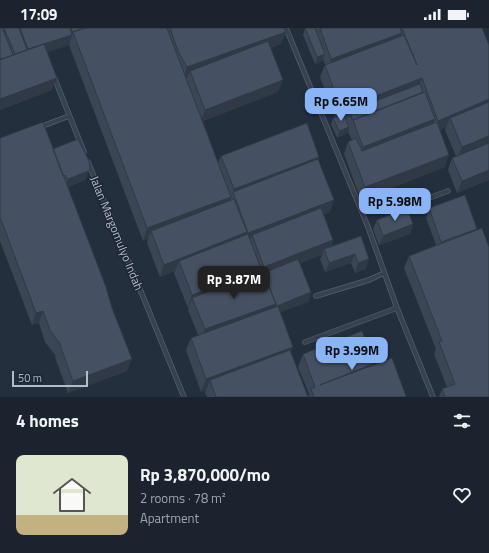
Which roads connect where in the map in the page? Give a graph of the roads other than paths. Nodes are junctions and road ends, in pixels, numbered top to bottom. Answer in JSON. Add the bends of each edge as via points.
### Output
{"nodes":[{"id":1,"x":286,"y":28,"type":"edge"},
{"id":2,"x":51,"y":69,"type":"edge"},
{"id":3,"x":69,"y":116,"type":"junction"},
{"id":4,"x":35,"y":128,"type":"edge"},
{"id":5,"x":448,"y":191,"type":"dead end"},
{"id":6,"x":387,"y":217,"type":"edge"},
{"id":7,"x":374,"y":225,"type":"dead end"},
{"id":8,"x":368,"y":227,"type":"junction"},
{"id":9,"x":384,"y":273,"type":"junction"},
{"id":10,"x":316,"y":296,"type":"dead end"},
{"id":11,"x":397,"y":308,"type":"junction"},
{"id":12,"x":305,"y":342,"type":"dead end"},
{"id":13,"x":184,"y":397,"type":"edge"},
{"id":14,"x":433,"y":397,"type":"edge"}],
"edges":[{"from":1,"to":8,"type":"lane"},
{"from":2,"to":3,"type":"lane","name":"Jalan Margomulyo Indah"},
{"from":3,"to":4,"type":"lane"},
{"from":3,"to":13,"type":"lane","name":"Jalan Margomulyo Indah"},
{"from":5,"to":6,"type":"lane","via":[[407,206]]},
{"from":7,"to":8,"type":"lane"},
{"from":8,"to":9,"type":"lane"},
{"from":9,"to":10,"type":"lane"},
{"from":9,"to":11,"type":"lane"},
{"from":11,"to":12,"type":"lane"},
{"from":11,"to":14,"type":"lane"}]}
